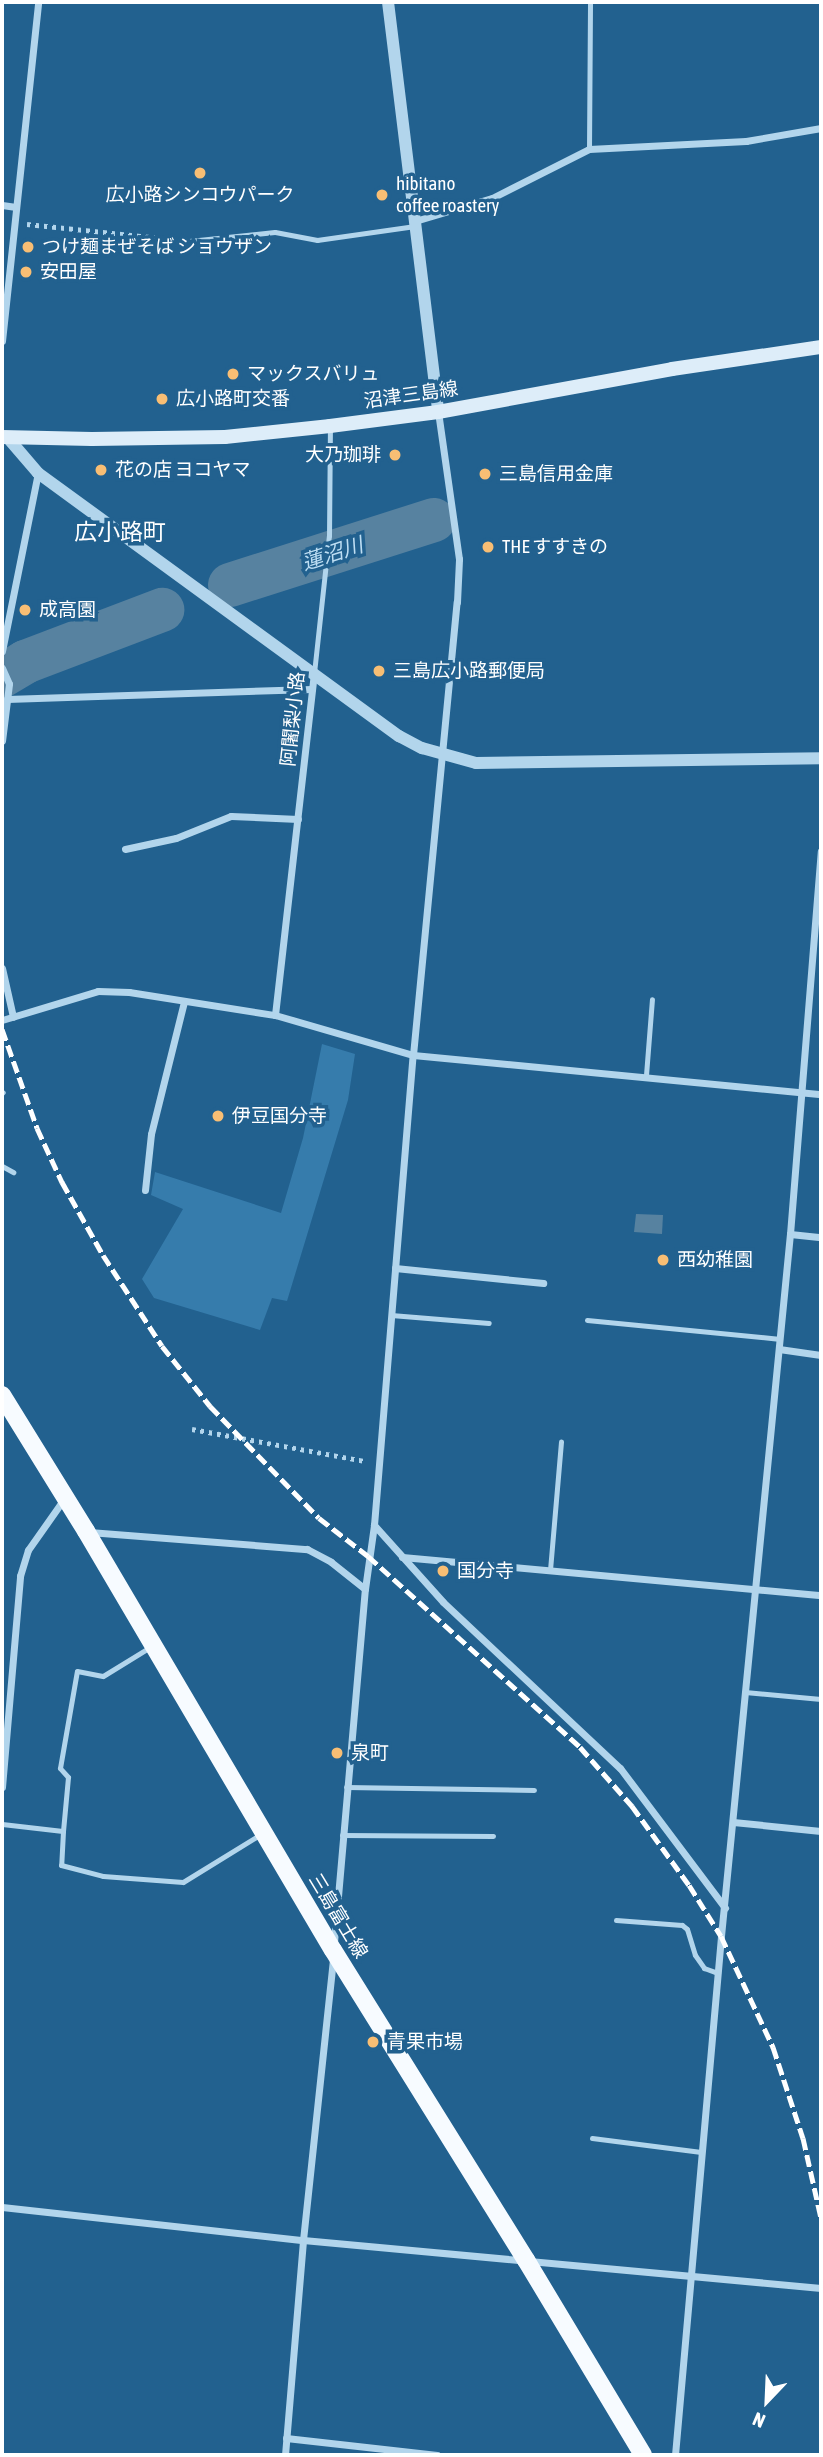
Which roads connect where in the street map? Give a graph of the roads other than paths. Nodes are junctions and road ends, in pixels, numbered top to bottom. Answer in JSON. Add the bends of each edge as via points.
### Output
{"nodes":[{"id":1,"x":38,"y":2,"type":"edge"},
{"id":2,"x":388,"y":2,"type":"edge"},
{"id":3,"x":590,"y":2,"type":"edge"},
{"id":4,"x":821,"y":128,"type":"edge"},
{"id":5,"x":589,"y":149,"type":"junction"},
{"id":6,"x":2,"y":205,"type":"edge"},
{"id":7,"x":16,"y":206,"type":"junction"},
{"id":8,"x":415,"y":223,"type":"junction"},
{"id":9,"x":190,"y":241,"type":"road end"},
{"id":10,"x":2,"y":341,"type":"edge"},
{"id":11,"x":821,"y":347,"type":"edge"},
{"id":12,"x":438,"y":412,"type":"junction"},
{"id":13,"x":330,"y":426,"type":"junction"},
{"id":14,"x":4,"y":433,"type":"edge"},
{"id":15,"x":38,"y":472,"type":"junction"},
{"id":16,"x":2,"y":651,"type":"edge"},
{"id":17,"x":2,"y":669,"type":"edge"},
{"id":18,"x":314,"y":673,"type":"junction"},
{"id":19,"x":312,"y":689,"type":"junction"},
{"id":20,"x":7,"y":699,"type":"junction"},
{"id":21,"x":2,"y":741,"type":"edge"},
{"id":22,"x":443,"y":756,"type":"junction"},
{"id":23,"x":821,"y":758,"type":"edge"},
{"id":24,"x":298,"y":819,"type":"junction"},
{"id":25,"x":125,"y":849,"type":"dead end"},
{"id":26,"x":821,"y":851,"type":"edge"},
{"id":27,"x":819,"y":922,"type":"edge"},
{"id":28,"x":2,"y":968,"type":"edge"},
{"id":29,"x":652,"y":999,"type":"dead end"},
{"id":30,"x":184,"y":1002,"type":"junction"},
{"id":31,"x":275,"y":1015,"type":"junction"},
{"id":32,"x":13,"y":1017,"type":"junction"},
{"id":33,"x":2,"y":1020,"type":"edge"},
{"id":34,"x":412,"y":1055,"type":"junction"},
{"id":35,"x":646,"y":1075,"type":"junction"},
{"id":36,"x":802,"y":1092,"type":"junction"},
{"id":37,"x":821,"y":1094,"type":"edge"},
{"id":38,"x":2,"y":1166,"type":"edge"},
{"id":39,"x":13,"y":1172,"type":"dead end"},
{"id":40,"x":145,"y":1190,"type":"dead end"},
{"id":41,"x":790,"y":1234,"type":"junction"},
{"id":42,"x":821,"y":1237,"type":"edge"},
{"id":43,"x":395,"y":1268,"type":"junction"},
{"id":44,"x":543,"y":1283,"type":"dead end"},
{"id":45,"x":391,"y":1315,"type":"junction"},
{"id":46,"x":587,"y":1320,"type":"dead end"},
{"id":47,"x":489,"y":1323,"type":"dead end"},
{"id":48,"x":780,"y":1339,"type":"junction"},
{"id":49,"x":779,"y":1349,"type":"junction"},
{"id":50,"x":821,"y":1355,"type":"edge"},
{"id":51,"x":2,"y":1395,"type":"edge"},
{"id":52,"x":561,"y":1441,"type":"dead end"},
{"id":53,"x":64,"y":1498,"type":"junction"},
{"id":54,"x":374,"y":1525,"type":"junction"},
{"id":55,"x":86,"y":1531,"type":"junction"},
{"id":56,"x":402,"y":1556,"type":"junction"},
{"id":57,"x":550,"y":1570,"type":"junction"},
{"id":58,"x":365,"y":1589,"type":"junction"},
{"id":59,"x":754,"y":1589,"type":"junction"},
{"id":60,"x":821,"y":1595,"type":"edge"},
{"id":61,"x":153,"y":1645,"type":"junction"},
{"id":62,"x":745,"y":1692,"type":"junction"},
{"id":63,"x":821,"y":1699,"type":"edge"},
{"id":64,"x":2,"y":1787,"type":"edge"},
{"id":65,"x":346,"y":1787,"type":"junction"},
{"id":66,"x":534,"y":1790,"type":"dead end"},
{"id":67,"x":733,"y":1822,"type":"junction"},
{"id":68,"x":2,"y":1824,"type":"edge"},
{"id":69,"x":63,"y":1831,"type":"junction"},
{"id":70,"x":821,"y":1831,"type":"edge"},
{"id":71,"x":264,"y":1832,"type":"junction"},
{"id":72,"x":342,"y":1835,"type":"junction"},
{"id":73,"x":493,"y":1836,"type":"dead end"},
{"id":74,"x":725,"y":1909,"type":"junction"},
{"id":75,"x":616,"y":1920,"type":"dead end"},
{"id":76,"x":333,"y":1950,"type":"junction"},
{"id":77,"x":718,"y":1973,"type":"junction"},
{"id":78,"x":592,"y":2138,"type":"dead end"},
{"id":79,"x":701,"y":2152,"type":"junction"},
{"id":80,"x":2,"y":2207,"type":"edge"},
{"id":81,"x":303,"y":2240,"type":"junction"},
{"id":82,"x":526,"y":2260,"type":"junction"},
{"id":83,"x":690,"y":2274,"type":"junction"},
{"id":84,"x":821,"y":2288,"type":"edge"},
{"id":85,"x":286,"y":2438,"type":"junction"},
{"id":86,"x":285,"y":2455,"type":"edge"},
{"id":87,"x":437,"y":2455,"type":"edge"},
{"id":88,"x":643,"y":2455,"type":"edge"},
{"id":89,"x":675,"y":2455,"type":"edge"}],
"edges":[{"from":1,"to":7,"type":"street"},
{"from":2,"to":8,"type":"street"},
{"from":3,"to":5,"type":"lane"},
{"from":4,"to":5,"type":"street","via":[[746,141]]},
{"from":5,"to":8,"type":"street","via":[[492,198]]},
{"from":6,"to":7,"type":"street"},
{"from":7,"to":10,"type":"street"},
{"from":8,"to":9,"type":"lane","via":[[317,240],[275,232]]},
{"from":8,"to":12,"type":"street"},
{"from":11,"to":12,"type":"main road","name":"沼津三島線"},
{"from":12,"to":13,"type":"main road","name":"沼津三島線"},
{"from":12,"to":22,"type":"street","via":[[459,559]]},
{"from":13,"to":14,"type":"main road","name":"沼津三島線","via":[[225,437]]},
{"from":13,"to":18,"type":"lane","name":"阿闍梨小路","via":[[328,548]]},
{"from":14,"to":15,"type":"street"},
{"from":15,"to":16,"type":"street"},
{"from":15,"to":18,"type":"street"},
{"from":17,"to":20,"type":"street","via":[[9,684]]},
{"from":18,"to":19,"type":"street","name":"阿闍梨小路"},
{"from":18,"to":22,"type":"street","via":[[399,736]]},
{"from":19,"to":20,"type":"street"},
{"from":19,"to":24,"type":"street","name":"阿闍梨小路"},
{"from":20,"to":21,"type":"street"},
{"from":22,"to":23,"type":"street","via":[[476,763]]},
{"from":22,"to":34,"type":"street"},
{"from":24,"to":25,"type":"street","via":[[231,816],[176,838]]},
{"from":24,"to":31,"type":"street","name":"阿闍梨小路"},
{"from":26,"to":27,"type":"street"},
{"from":27,"to":36,"type":"street"},
{"from":28,"to":32,"type":"street"},
{"from":29,"to":35,"type":"lane"},
{"from":30,"to":31,"type":"street"},
{"from":30,"to":32,"type":"street","via":[[98,991]]},
{"from":30,"to":40,"type":"street","via":[[150,1134]]},
{"from":31,"to":34,"type":"street"},
{"from":32,"to":33,"type":"street"},
{"from":34,"to":35,"type":"street"},
{"from":34,"to":43,"type":"street"},
{"from":35,"to":36,"type":"street"},
{"from":36,"to":37,"type":"street"},
{"from":36,"to":41,"type":"street"},
{"from":38,"to":39,"type":"lane"},
{"from":41,"to":42,"type":"street"},
{"from":41,"to":48,"type":"street"},
{"from":43,"to":44,"type":"street"},
{"from":43,"to":45,"type":"street"},
{"from":45,"to":47,"type":"lane"},
{"from":45,"to":54,"type":"street"},
{"from":46,"to":48,"type":"lane"},
{"from":48,"to":49,"type":"street"},
{"from":49,"to":50,"type":"street"},
{"from":49,"to":59,"type":"street"},
{"from":51,"to":53,"type":"main road","name":"三島富士線"},
{"from":52,"to":57,"type":"lane"},
{"from":53,"to":55,"type":"main road","name":"三島富士線"},
{"from":53,"to":64,"type":"street","via":[[28,1550],[20,1576]]},
{"from":54,"to":56,"type":"street"},
{"from":54,"to":58,"type":"street"},
{"from":55,"to":58,"type":"street","via":[[307,1549]]},
{"from":55,"to":61,"type":"main road","name":"三島富士線"},
{"from":56,"to":57,"type":"street"},
{"from":56,"to":74,"type":"street","via":[[443,1602],[620,1768]]},
{"from":57,"to":59,"type":"street"},
{"from":58,"to":65,"type":"street"},
{"from":59,"to":60,"type":"street"},
{"from":59,"to":62,"type":"street"},
{"from":61,"to":69,"type":"lane","via":[[103,1676],[77,1671],[60,1768],[68,1777]]},
{"from":61,"to":71,"type":"main road","name":"三島富士線"},
{"from":62,"to":63,"type":"lane"},
{"from":62,"to":67,"type":"street"},
{"from":65,"to":66,"type":"lane"},
{"from":65,"to":72,"type":"street"},
{"from":67,"to":70,"type":"street"},
{"from":67,"to":74,"type":"street"},
{"from":68,"to":69,"type":"lane"},
{"from":69,"to":71,"type":"lane","via":[[61,1865],[103,1876],[183,1882]]},
{"from":71,"to":76,"type":"main road","name":"三島富士線"},
{"from":72,"to":73,"type":"lane"},
{"from":72,"to":76,"type":"street"},
{"from":74,"to":77,"type":"street"},
{"from":75,"to":77,"type":"lane","via":[[682,1925],[704,1968]]},
{"from":76,"to":81,"type":"street"},
{"from":76,"to":82,"type":"main road","name":"三島富士線"},
{"from":77,"to":79,"type":"street"},
{"from":78,"to":79,"type":"lane"},
{"from":79,"to":83,"type":"street"},
{"from":80,"to":81,"type":"street"},
{"from":81,"to":82,"type":"street"},
{"from":81,"to":85,"type":"street"},
{"from":82,"to":83,"type":"street"},
{"from":82,"to":88,"type":"main road","name":"三島富士線"},
{"from":83,"to":84,"type":"street"},
{"from":83,"to":89,"type":"street"},
{"from":85,"to":86,"type":"street"},
{"from":85,"to":87,"type":"street"}]}
